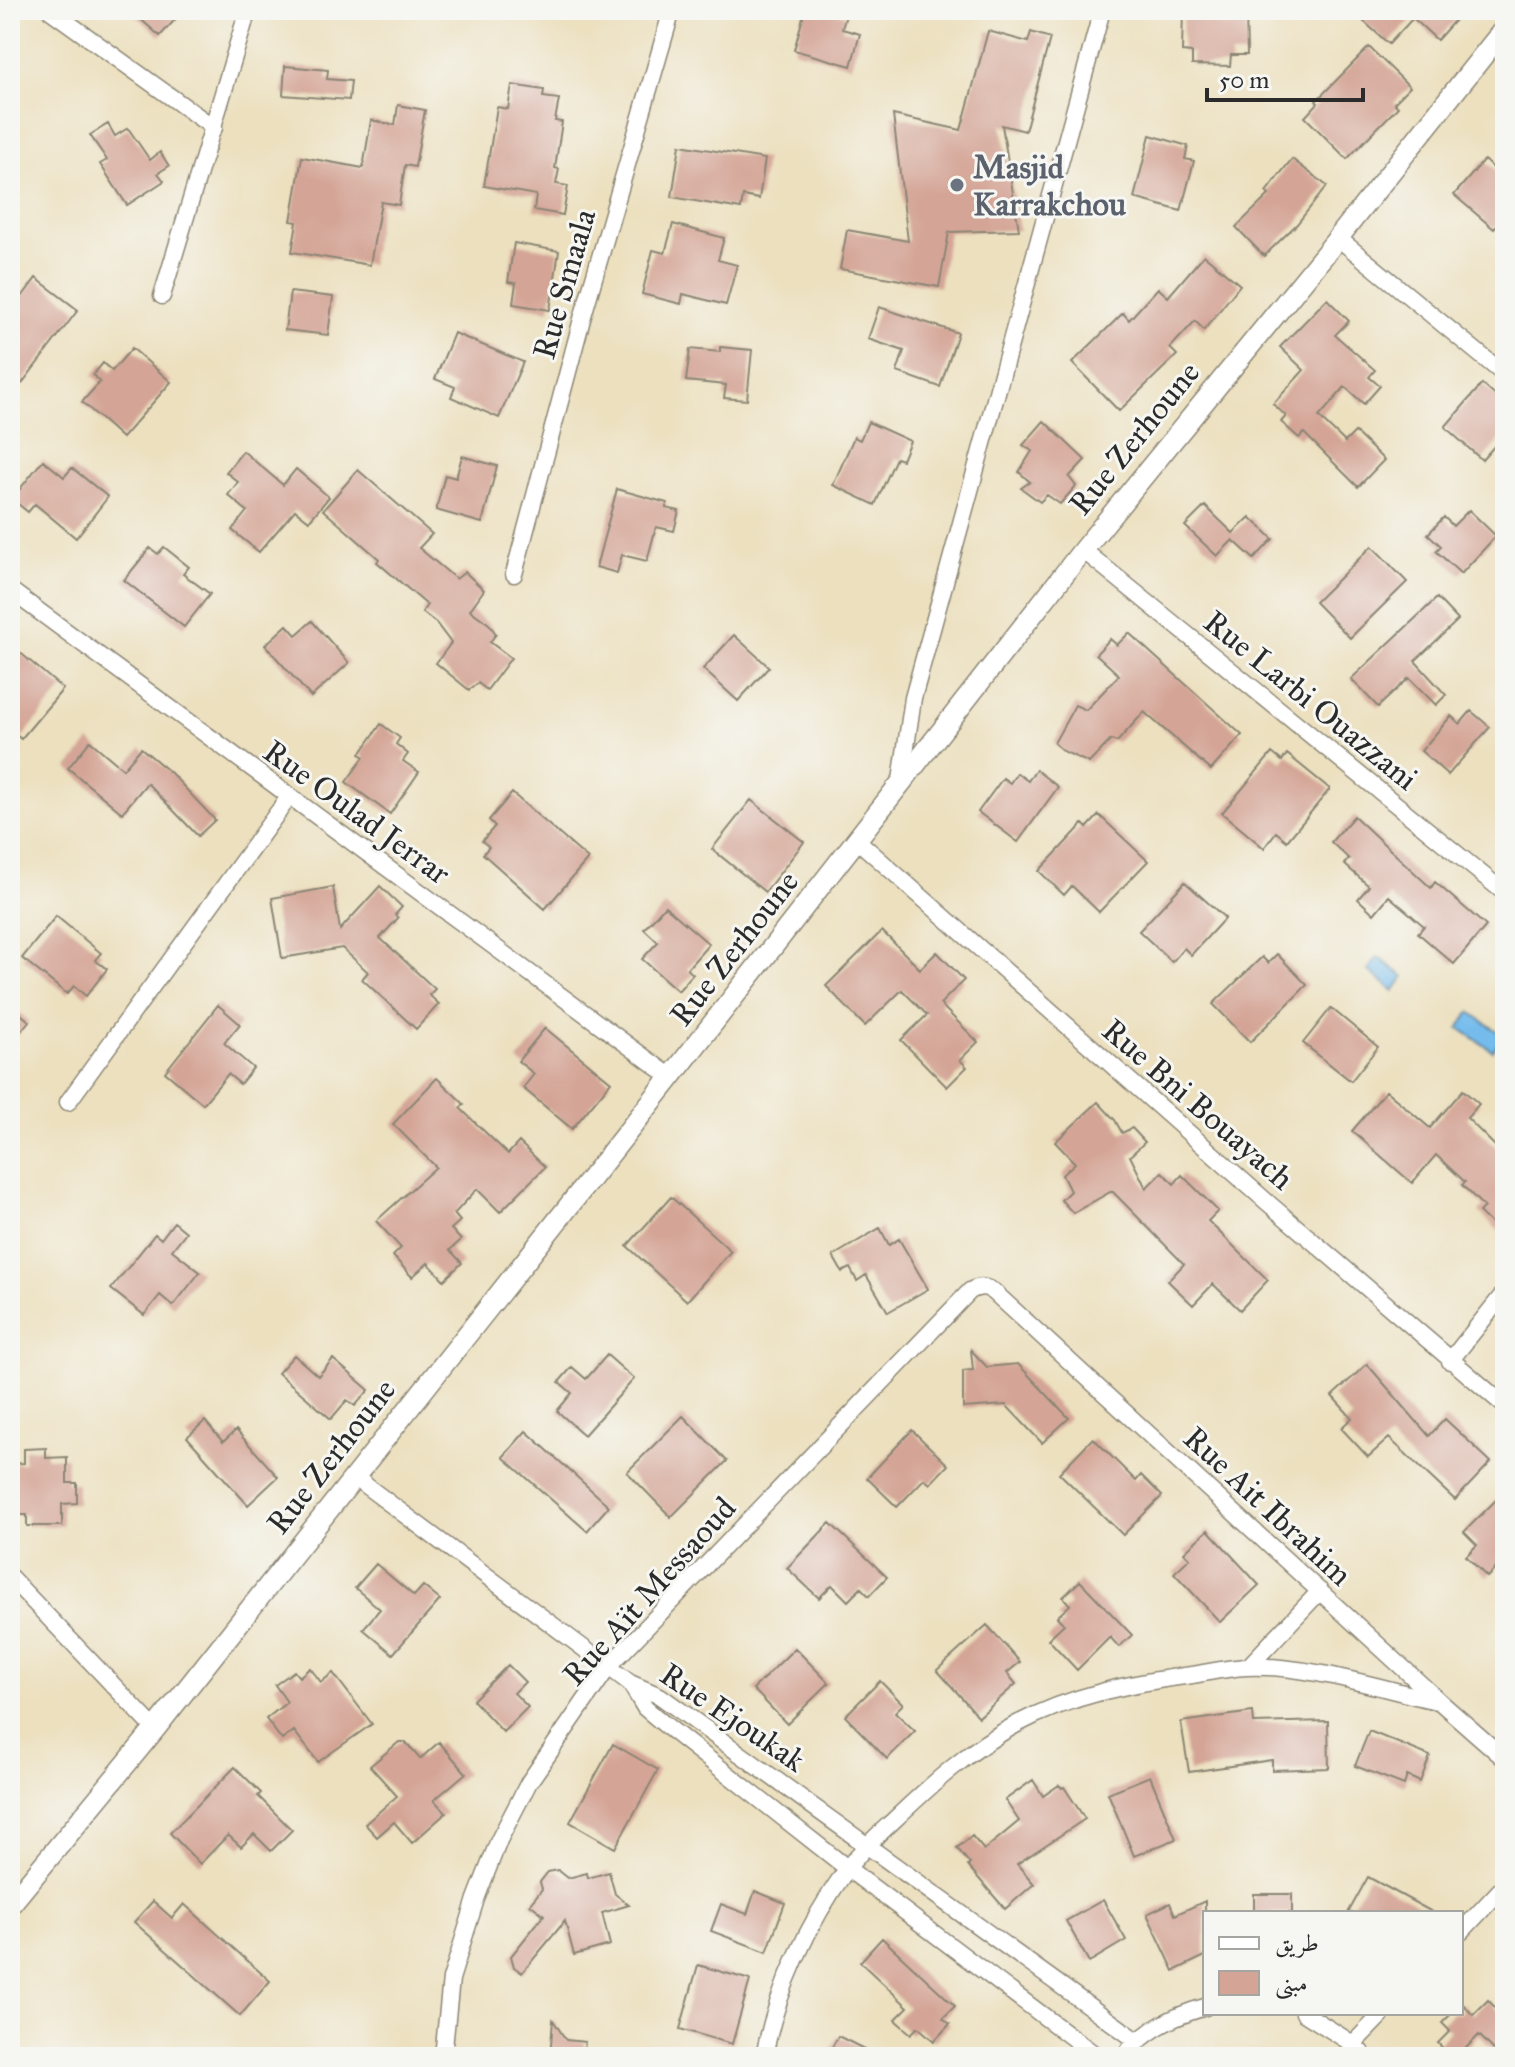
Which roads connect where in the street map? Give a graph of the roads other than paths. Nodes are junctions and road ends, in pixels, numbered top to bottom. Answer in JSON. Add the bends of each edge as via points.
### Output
{"nodes":[{"id":1,"x":50,"y":10,"type":"edge"},
{"id":2,"x":248,"y":10,"type":"edge"},
{"id":3,"x":672,"y":10,"type":"edge"},
{"id":4,"x":1102,"y":10,"type":"edge"},
{"id":5,"x":1505,"y":28,"type":"edge"},
{"id":6,"x":214,"y":128,"type":"junction"},
{"id":7,"x":1338,"y":238,"type":"junction"},
{"id":8,"x":162,"y":296,"type":"dead end"},
{"id":9,"x":1505,"y":375,"type":"edge"},
{"id":10,"x":1083,"y":550,"type":"junction"},
{"id":11,"x":514,"y":574,"type":"dead end"},
{"id":12,"x":10,"y":590,"type":"edge"},
{"id":13,"x":901,"y":781,"type":"junction"},
{"id":14,"x":289,"y":797,"type":"junction"},
{"id":15,"x":857,"y":840,"type":"junction"},
{"id":16,"x":1505,"y":893,"type":"edge"},
{"id":17,"x":671,"y":1077,"type":"junction"},
{"id":18,"x":68,"y":1102,"type":"dead end"},
{"id":19,"x":994,"y":1292,"type":"joint"},
{"id":20,"x":1505,"y":1292,"type":"edge"},
{"id":21,"x":1450,"y":1361,"type":"junction"},
{"id":22,"x":1505,"y":1406,"type":"edge"},
{"id":23,"x":353,"y":1476,"type":"junction"},
{"id":24,"x":10,"y":1577,"type":"edge"},
{"id":25,"x":1320,"y":1591,"type":"junction"},
{"id":26,"x":609,"y":1666,"type":"junction"},
{"id":27,"x":1248,"y":1667,"type":"junction"},
{"id":28,"x":630,"y":1683,"type":"junction"},
{"id":29,"x":1439,"y":1701,"type":"junction"},
{"id":30,"x":155,"y":1729,"type":"junction"},
{"id":31,"x":1505,"y":1759,"type":"edge"},
{"id":32,"x":867,"y":1845,"type":"junction"},
{"id":33,"x":847,"y":1868,"type":"junction"},
{"id":34,"x":1505,"y":1885,"type":"edge"},
{"id":35,"x":10,"y":1905,"type":"edge"},
{"id":36,"x":1463,"y":1930,"type":"edge"},
{"id":37,"x":1203,"y":2008,"type":"edge"},
{"id":38,"x":1307,"y":2015,"type":"edge"},
{"id":39,"x":1381,"y":2015,"type":"edge"},
{"id":40,"x":1136,"y":2040,"type":"junction"},
{"id":41,"x":1353,"y":2044,"type":"junction"},
{"id":42,"x":443,"y":2057,"type":"edge"},
{"id":43,"x":764,"y":2057,"type":"edge"},
{"id":44,"x":1098,"y":2057,"type":"edge"},
{"id":45,"x":1123,"y":2057,"type":"edge"},
{"id":46,"x":1365,"y":2057,"type":"edge"}],
"edges":[{"from":1,"to":6,"type":"street"},
{"from":2,"to":6,"type":"street"},
{"from":3,"to":11,"type":"street","name":"Rue Smaala"},
{"from":4,"to":13,"type":"street","via":[[913,698]]},
{"from":5,"to":7,"type":"street","name":"Rue Zerhoune"},
{"from":6,"to":8,"type":"street"},
{"from":7,"to":9,"type":"street"},
{"from":7,"to":10,"type":"street","name":"Rue Zerhoune"},
{"from":10,"to":13,"type":"street","name":"Rue Zerhoune"},
{"from":10,"to":16,"type":"street","name":"Rue Larbi Ouazzani"},
{"from":12,"to":14,"type":"street","name":"Rue Oulad Jerrar"},
{"from":13,"to":15,"type":"street","name":"Rue Zerhoune"},
{"from":14,"to":17,"type":"street","name":"Rue Oulad Jerrar"},
{"from":14,"to":18,"type":"street"},
{"from":15,"to":17,"type":"street","name":"Rue Zerhoune"},
{"from":15,"to":21,"type":"street","name":"Rue Bni Bouayach"},
{"from":17,"to":23,"type":"street","name":"Rue Zerhoune"},
{"from":19,"to":25,"type":"street","name":"Rue Ait Ibrahim"},
{"from":19,"to":26,"type":"street","name":"Rue Aït Messaoud","via":[[986,1287],[970,1291]]},
{"from":20,"to":21,"type":"street"},
{"from":21,"to":22,"type":"street","name":"Rue Bni Bouayach"},
{"from":23,"to":26,"type":"street","name":"Rue Ejoukak"},
{"from":23,"to":30,"type":"street","name":"Rue Zerhoune"},
{"from":24,"to":30,"type":"street"},
{"from":25,"to":27,"type":"street"},
{"from":25,"to":29,"type":"street","name":"Rue Ait Ibrahim"},
{"from":26,"to":28,"type":"street","name":"Rue Ejoukak"},
{"from":26,"to":42,"type":"street","name":"Rue Aït Messaoud","via":[[529,1782],[499,1840],[451,1979]]},
{"from":27,"to":29,"type":"street","via":[[1324,1675]]},
{"from":27,"to":32,"type":"street","via":[[1124,1684],[1019,1723],[968,1754]]},
{"from":28,"to":32,"type":"street","name":"Rue Ejoukak","via":[[660,1696]]},
{"from":28,"to":33,"type":"street","name":"Rue Ejoukak","via":[[645,1708]]},
{"from":29,"to":31,"type":"street","name":"Rue Ait Ibrahim"},
{"from":30,"to":35,"type":"street","name":"Rue Zerhoune"},
{"from":32,"to":33,"type":"street"},
{"from":32,"to":40,"type":"street","name":"Rue Ejoukak"},
{"from":33,"to":43,"type":"street","via":[[789,1976]]},
{"from":33,"to":44,"type":"street","name":"Rue Ejoukak"},
{"from":34,"to":36,"type":"street"},
{"from":37,"to":40,"type":"street","via":[[1180,2014]]},
{"from":38,"to":41,"type":"street"},
{"from":39,"to":41,"type":"street"},
{"from":40,"to":45,"type":"street"},
{"from":41,"to":46,"type":"street"}]}
